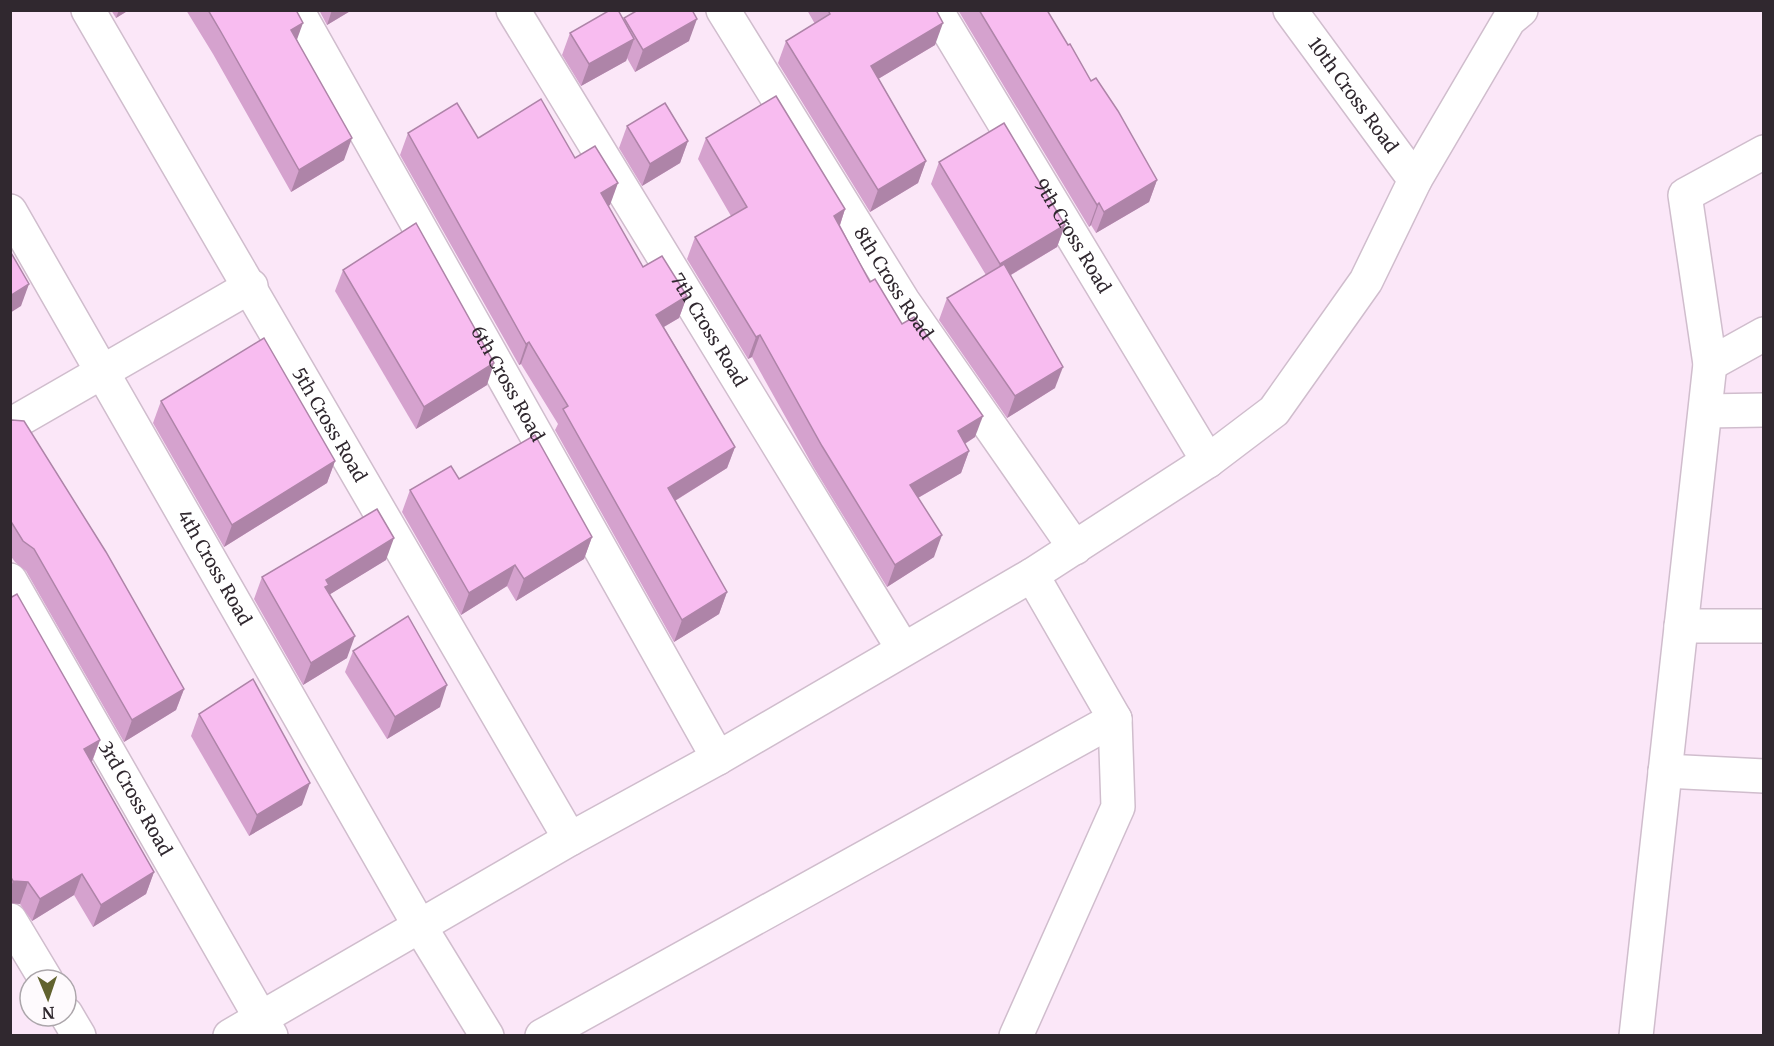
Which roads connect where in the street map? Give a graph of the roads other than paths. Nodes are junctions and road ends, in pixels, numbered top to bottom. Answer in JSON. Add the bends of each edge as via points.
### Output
{"nodes":[{"id":1,"x":88,"y":10,"type":"edge"},
{"id":2,"x":297,"y":10,"type":"edge"},
{"id":3,"x":513,"y":10,"type":"edge"},
{"id":4,"x":723,"y":10,"type":"edge"},
{"id":5,"x":936,"y":10,"type":"edge"},
{"id":6,"x":1290,"y":10,"type":"edge"},
{"id":7,"x":1510,"y":14,"type":"edge"},
{"id":8,"x":1764,"y":152,"type":"edge"},
{"id":9,"x":1415,"y":180,"type":"junction"},
{"id":10,"x":10,"y":211,"type":"edge"},
{"id":11,"x":251,"y":286,"type":"junction"},
{"id":12,"x":1764,"y":334,"type":"edge"},
{"id":13,"x":1710,"y":364,"type":"junction"},
{"id":14,"x":104,"y":372,"type":"junction"},
{"id":15,"x":1764,"y":410,"type":"edge"},
{"id":16,"x":1706,"y":411,"type":"junction"},
{"id":17,"x":10,"y":424,"type":"edge"},
{"id":18,"x":1208,"y":461,"type":"junction"},
{"id":19,"x":1075,"y":548,"type":"junction"},
{"id":20,"x":1032,"y":575,"type":"junction"},
{"id":21,"x":10,"y":580,"type":"edge"},
{"id":22,"x":1681,"y":626,"type":"junction"},
{"id":23,"x":1764,"y":626,"type":"edge"},
{"id":24,"x":903,"y":649,"type":"junction"},
{"id":25,"x":1115,"y":719,"type":"junction"},
{"id":26,"x":718,"y":758,"type":"junction"},
{"id":27,"x":1665,"y":771,"type":"junction"},
{"id":28,"x":1764,"y":776,"type":"edge"},
{"id":29,"x":570,"y":839,"type":"junction"},
{"id":30,"x":10,"y":921,"type":"edge"},
{"id":31,"x":419,"y":925,"type":"junction"},
{"id":32,"x":39,"y":968,"type":"edge"},
{"id":33,"x":266,"y":1026,"type":"edge"},
{"id":34,"x":230,"y":1035,"type":"edge"},
{"id":35,"x":487,"y":1035,"type":"edge"},
{"id":36,"x":542,"y":1035,"type":"edge"},
{"id":37,"x":1016,"y":1035,"type":"edge"},
{"id":38,"x":1636,"y":1035,"type":"edge"}],
"edges":[{"from":1,"to":11,"type":"street","name":"5th Cross Road"},
{"from":2,"to":26,"type":"street","name":"6th Cross Road"},
{"from":3,"to":24,"type":"street","name":"7th Cross Road"},
{"from":4,"to":19,"type":"street","name":"8th Cross Road","via":[[903,301]]},
{"from":5,"to":18,"type":"street","name":"9th Cross Road"},
{"from":6,"to":9,"type":"street","name":"10th Cross Road"},
{"from":7,"to":9,"type":"street"},
{"from":8,"to":13,"type":"street","via":[[1685,195]]},
{"from":9,"to":18,"type":"street","via":[[1366,281],[1274,411]]},
{"from":10,"to":14,"type":"street","name":"4th Cross Road"},
{"from":11,"to":14,"type":"street"},
{"from":11,"to":29,"type":"street","name":"5th Cross Road"},
{"from":12,"to":13,"type":"street"},
{"from":13,"to":16,"type":"street"},
{"from":14,"to":17,"type":"street"},
{"from":14,"to":31,"type":"street","name":"4th Cross Road"},
{"from":15,"to":16,"type":"street"},
{"from":16,"to":22,"type":"street"},
{"from":18,"to":19,"type":"street"},
{"from":19,"to":20,"type":"street"},
{"from":20,"to":24,"type":"street"},
{"from":20,"to":25,"type":"street"},
{"from":21,"to":33,"type":"street","name":"3rd Cross Road"},
{"from":22,"to":23,"type":"street"},
{"from":22,"to":27,"type":"street"},
{"from":24,"to":26,"type":"street"},
{"from":25,"to":36,"type":"street"},
{"from":25,"to":37,"type":"street","via":[[1118,807]]},
{"from":26,"to":29,"type":"street"},
{"from":27,"to":28,"type":"street"},
{"from":27,"to":38,"type":"street"},
{"from":29,"to":31,"type":"street"},
{"from":30,"to":32,"type":"street"},
{"from":31,"to":33,"type":"street"},
{"from":31,"to":35,"type":"street","name":"4th Cross Road"},
{"from":33,"to":34,"type":"street"}]}
